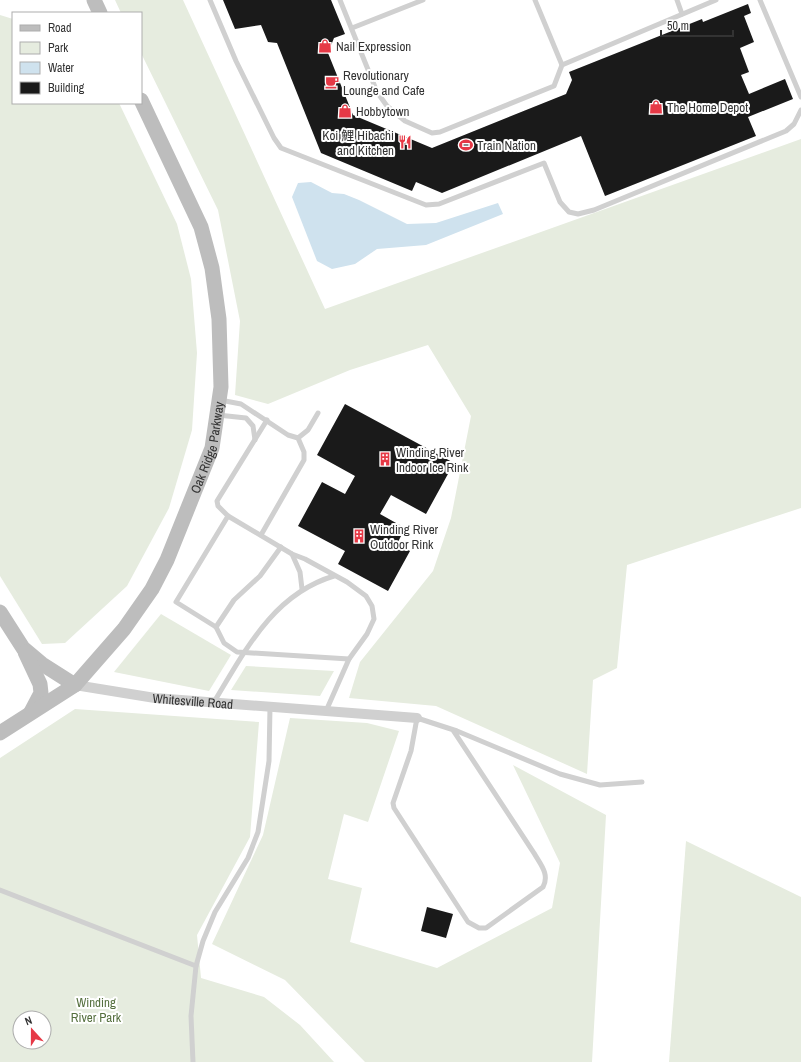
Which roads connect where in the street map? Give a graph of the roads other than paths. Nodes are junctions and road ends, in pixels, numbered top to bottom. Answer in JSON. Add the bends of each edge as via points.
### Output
{"nodes":[{"id":1,"x":94,"y":0,"type":"edge"},
{"id":2,"x":210,"y":0,"type":"edge"},
{"id":3,"x":340,"y":0,"type":"edge"},
{"id":4,"x":423,"y":0,"type":"edge"},
{"id":5,"x":535,"y":0,"type":"edge"},
{"id":6,"x":677,"y":0,"type":"edge"},
{"id":7,"x":716,"y":0,"type":"edge"},
{"id":8,"x":760,"y":0,"type":"edge"},
{"id":9,"x":100,"y":12,"type":"edge"},
{"id":10,"x":682,"y":14,"type":"junction"},
{"id":11,"x":352,"y":28,"type":"junction"},
{"id":12,"x":562,"y":65,"type":"junction"},
{"id":13,"x":801,"y":96,"type":"edge"},
{"id":14,"x":142,"y":102,"type":"edge"},
{"id":15,"x":801,"y":110,"type":"edge"},
{"id":16,"x":219,"y":400,"type":"junction"},
{"id":17,"x":318,"y":413,"type":"dead end"},
{"id":18,"x":217,"y":415,"type":"junction"},
{"id":19,"x":267,"y":420,"type":"junction"},
{"id":20,"x":298,"y":438,"type":"junction"},
{"id":21,"x":255,"y":440,"type":"junction"},
{"id":22,"x":228,"y":516,"type":"junction"},
{"id":23,"x":261,"y":535,"type":"junction"},
{"id":24,"x":281,"y":547,"type":"junction"},
{"id":25,"x":292,"y":554,"type":"junction"},
{"id":26,"x":334,"y":576,"type":"junction"},
{"id":27,"x":302,"y":589,"type":"junction"},
{"id":28,"x":0,"y":612,"type":"edge"},
{"id":29,"x":216,"y":627,"type":"junction"},
{"id":30,"x":23,"y":648,"type":"junction"},
{"id":31,"x":245,"y":651,"type":"junction"},
{"id":32,"x":349,"y":659,"type":"junction"},
{"id":33,"x":74,"y":685,"type":"junction"},
{"id":34,"x":214,"y":702,"type":"junction"},
{"id":35,"x":270,"y":707,"type":"junction"},
{"id":36,"x":326,"y":711,"type":"junction"},
{"id":37,"x":30,"y":714,"type":"junction"},
{"id":38,"x":417,"y":718,"type":"junction"},
{"id":39,"x":452,"y":730,"type":"junction"},
{"id":40,"x":0,"y":733,"type":"edge"},
{"id":41,"x":642,"y":782,"type":"dead end"},
{"id":42,"x":0,"y":890,"type":"edge"},
{"id":43,"x":196,"y":966,"type":"junction"},
{"id":44,"x":193,"y":1062,"type":"edge"}],
"edges":[{"from":1,"to":9,"type":"street"},
{"from":2,"to":15,"type":"lane","via":[[236,61],[281,148],[426,205],[439,204],[544,163],[560,202],[569,212],[578,214],[594,210],[786,131],[794,124]]},
{"from":3,"to":11,"type":"lane"},
{"from":4,"to":11,"type":"lane"},
{"from":5,"to":12,"type":"lane"},
{"from":6,"to":10,"type":"lane"},
{"from":7,"to":10,"type":"lane"},
{"from":8,"to":13,"type":"lane"},
{"from":10,"to":12,"type":"lane"},
{"from":11,"to":12,"type":"lane","via":[[377,92],[387,106],[405,121],[432,133],[554,86]]},
{"from":14,"to":16,"type":"street","name":"Oak Ridge Parkway","via":[[201,227],[212,268],[219,319]]},
{"from":16,"to":18,"type":"street","name":"Oak Ridge Parkway"},
{"from":16,"to":19,"type":"lane","via":[[241,404]]},
{"from":17,"to":20,"type":"lane","via":[[308,430]]},
{"from":18,"to":21,"type":"lane","via":[[246,418],[253,426]]},
{"from":18,"to":33,"type":"street","name":"Oak Ridge Parkway","via":[[212,448],[167,560],[155,583],[124,629]]},
{"from":19,"to":20,"type":"lane","via":[[288,435]]},
{"from":19,"to":21,"type":"lane"},
{"from":20,"to":23,"type":"lane","via":[[304,452],[304,460]]},
{"from":21,"to":22,"type":"lane","via":[[217,501],[220,510]]},
{"from":22,"to":23,"type":"lane"},
{"from":22,"to":29,"type":"lane","via":[[176,602]]},
{"from":23,"to":24,"type":"lane"},
{"from":24,"to":25,"type":"lane"},
{"from":24,"to":29,"type":"lane","via":[[260,576],[234,600]]},
{"from":25,"to":26,"type":"lane"},
{"from":25,"to":27,"type":"lane"},
{"from":26,"to":27,"type":"lane"},
{"from":26,"to":32,"type":"lane","via":[[366,596],[373,613],[374,619],[368,634]]},
{"from":27,"to":31,"type":"lane","via":[[276,610]]},
{"from":28,"to":30,"type":"street","name":"Whitesville Road"},
{"from":29,"to":31,"type":"lane","via":[[224,643],[238,652]]},
{"from":30,"to":33,"type":"street","name":"Whitesville Road"},
{"from":30,"to":37,"type":"street","via":[[40,684],[41,693]]},
{"from":31,"to":32,"type":"lane"},
{"from":31,"to":34,"type":"lane"},
{"from":32,"to":36,"type":"lane"},
{"from":33,"to":34,"type":"street","name":"Whitesville Road","via":[[156,698]]},
{"from":33,"to":37,"type":"street","name":"Oak Ridge Parkway"},
{"from":34,"to":35,"type":"street","name":"Whitesville Road"},
{"from":35,"to":36,"type":"street","name":"Whitesville Road"},
{"from":35,"to":43,"type":"lane","via":[[269,761],[258,832],[248,858],[215,912]]},
{"from":36,"to":38,"type":"street","name":"Whitesville Road"},
{"from":37,"to":40,"type":"street","name":"Oak Ridge Parkway"},
{"from":38,"to":39,"type":"lane"},
{"from":38,"to":39,"type":"lane","via":[[411,751],[393,803],[394,808],[468,922],[479,928],[486,928],[543,887],[545,871]]},
{"from":39,"to":41,"type":"lane","via":[[580,780],[600,785]]},
{"from":42,"to":43,"type":"lane"},
{"from":43,"to":44,"type":"lane","via":[[190,1016]]}]}
